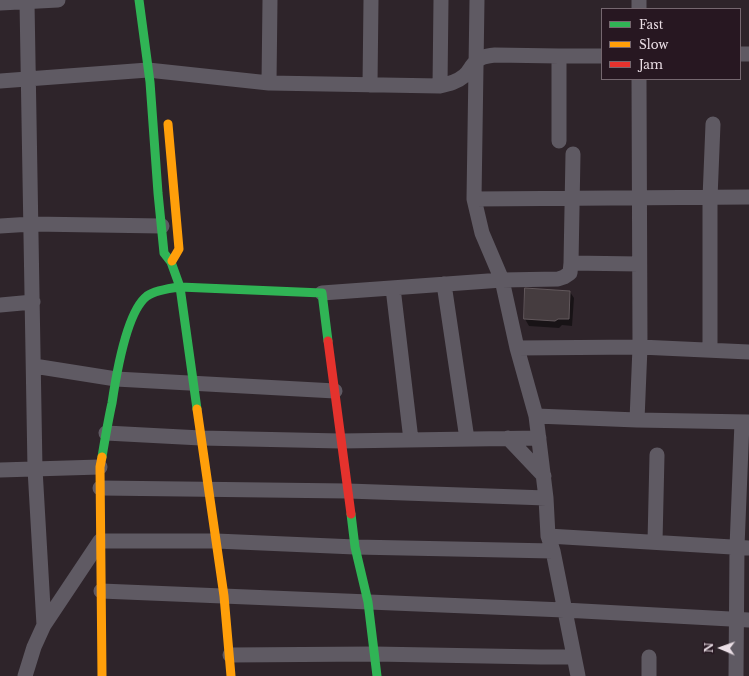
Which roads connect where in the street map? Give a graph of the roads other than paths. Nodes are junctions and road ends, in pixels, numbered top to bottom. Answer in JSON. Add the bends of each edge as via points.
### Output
{"nodes":[{"id":1,"x":58,"y":0,"type":"edge"},
{"id":2,"x":139,"y":0,"type":"edge"},
{"id":3,"x":270,"y":0,"type":"edge"},
{"id":4,"x":371,"y":0,"type":"edge"},
{"id":5,"x":441,"y":0,"type":"edge"},
{"id":6,"x":477,"y":0,"type":"edge"},
{"id":7,"x":27,"y":2,"type":"junction"},
{"id":8,"x":0,"y":3,"type":"edge"},
{"id":9,"x":559,"y":56,"type":"junction"},
{"id":10,"x":601,"y":56,"type":"edge"},
{"id":11,"x":477,"y":60,"type":"junction"},
{"id":12,"x":158,"y":71,"type":"junction"},
{"id":13,"x":29,"y":79,"type":"junction"},
{"id":14,"x":639,"y":80,"type":"edge"},
{"id":15,"x":0,"y":81,"type":"edge"},
{"id":16,"x":269,"y":83,"type":"junction"},
{"id":17,"x":370,"y":85,"type":"junction"},
{"id":18,"x":440,"y":86,"type":"junction"},
{"id":19,"x":167,"y":118,"type":"dead end"},
{"id":20,"x":714,"y":124,"type":"dead end"},
{"id":21,"x":559,"y":141,"type":"dead end"},
{"id":22,"x":573,"y":154,"type":"dead end"},
{"id":23,"x":710,"y":198,"type":"junction"},
{"id":24,"x":749,"y":198,"type":"edge"},
{"id":25,"x":572,"y":199,"type":"junction"},
{"id":26,"x":639,"y":199,"type":"junction"},
{"id":27,"x":474,"y":200,"type":"junction"},
{"id":28,"x":32,"y":224,"type":"junction"},
{"id":29,"x":0,"y":226,"type":"edge"},
{"id":30,"x":162,"y":226,"type":"junction"},
{"id":31,"x":171,"y":262,"type":"junction"},
{"id":32,"x":571,"y":263,"type":"junction"},
{"id":33,"x":640,"y":264,"type":"junction"},
{"id":34,"x":502,"y":280,"type":"junction"},
{"id":35,"x":444,"y":284,"type":"junction"},
{"id":36,"x":180,"y":288,"type":"junction"},
{"id":37,"x":394,"y":288,"type":"junction"},
{"id":38,"x":322,"y":293,"type":"junction"},
{"id":39,"x":32,"y":302,"type":"junction"},
{"id":40,"x":0,"y":305,"type":"edge"},
{"id":41,"x":640,"y":347,"type":"junction"},
{"id":42,"x":517,"y":348,"type":"junction"},
{"id":43,"x":710,"y":349,"type":"junction"},
{"id":44,"x":749,"y":352,"type":"edge"},
{"id":45,"x":34,"y":366,"type":"junction"},
{"id":46,"x":116,"y":379,"type":"junction"},
{"id":47,"x":194,"y":384,"type":"junction"},
{"id":48,"x":335,"y":391,"type":"junction"},
{"id":49,"x":536,"y":416,"type":"junction"},
{"id":50,"x":637,"y":420,"type":"junction"},
{"id":51,"x":746,"y":422,"type":"edge"},
{"id":52,"x":106,"y":433,"type":"junction"},
{"id":53,"x":201,"y":438,"type":"junction"},
{"id":54,"x":508,"y":438,"type":"junction"},
{"id":55,"x":539,"y":438,"type":"junction"},
{"id":56,"x":467,"y":439,"type":"junction"},
{"id":57,"x":411,"y":440,"type":"junction"},
{"id":58,"x":341,"y":441,"type":"junction"},
{"id":59,"x":657,"y":455,"type":"dead end"},
{"id":60,"x":100,"y":466,"type":"junction"},
{"id":61,"x":36,"y":469,"type":"junction"},
{"id":62,"x":0,"y":470,"type":"edge"},
{"id":63,"x":544,"y":476,"type":"junction"},
{"id":64,"x":100,"y":488,"type":"junction"},
{"id":65,"x":209,"y":489,"type":"junction"},
{"id":66,"x":348,"y":491,"type":"junction"},
{"id":67,"x":546,"y":498,"type":"junction"},
{"id":68,"x":548,"y":536,"type":"junction"},
{"id":69,"x":100,"y":541,"type":"junction"},
{"id":70,"x":216,"y":541,"type":"junction"},
{"id":71,"x":655,"y":542,"type":"junction"},
{"id":72,"x":355,"y":547,"type":"junction"},
{"id":73,"x":743,"y":548,"type":"edge"},
{"id":74,"x":552,"y":551,"type":"junction"},
{"id":75,"x":101,"y":591,"type":"junction"},
{"id":76,"x":224,"y":596,"type":"junction"},
{"id":77,"x":368,"y":602,"type":"junction"},
{"id":78,"x":564,"y":610,"type":"junction"},
{"id":79,"x":743,"y":620,"type":"edge"},
{"id":80,"x":44,"y":625,"type":"junction"},
{"id":81,"x":374,"y":654,"type":"junction"},
{"id":82,"x":230,"y":655,"type":"junction"},
{"id":83,"x":574,"y":657,"type":"junction"},
{"id":84,"x":649,"y":657,"type":"dead end"},
{"id":85,"x":25,"y":676,"type":"edge"},
{"id":86,"x":102,"y":676,"type":"edge"},
{"id":87,"x":231,"y":676,"type":"edge"},
{"id":88,"x":377,"y":676,"type":"edge"},
{"id":89,"x":578,"y":676,"type":"edge"},
{"id":90,"x":649,"y":676,"type":"edge"},
{"id":91,"x":736,"y":676,"type":"edge"}],
"edges":[{"from":1,"to":7,"type":"street"},
{"from":2,"to":12,"type":"street"},
{"from":3,"to":16,"type":"street"},
{"from":4,"to":17,"type":"street"},
{"from":5,"to":18,"type":"street"},
{"from":6,"to":11,"type":"street"},
{"from":7,"to":8,"type":"street"},
{"from":7,"to":13,"type":"street"},
{"from":9,"to":10,"type":"street"},
{"from":9,"to":11,"type":"street","via":[[495,55]]},
{"from":9,"to":21,"type":"street"},
{"from":11,"to":18,"type":"street","via":[[466,75]]},
{"from":11,"to":27,"type":"street"},
{"from":12,"to":13,"type":"street"},
{"from":12,"to":16,"type":"street"},
{"from":12,"to":30,"type":"street","via":[[150,82]]},
{"from":13,"to":15,"type":"street"},
{"from":13,"to":28,"type":"street"},
{"from":14,"to":26,"type":"street"},
{"from":16,"to":17,"type":"street"},
{"from":17,"to":18,"type":"street"},
{"from":19,"to":31,"type":"street","via":[[179,249]]},
{"from":20,"to":23,"type":"street"},
{"from":22,"to":25,"type":"street"},
{"from":23,"to":24,"type":"street"},
{"from":23,"to":26,"type":"street"},
{"from":23,"to":43,"type":"street"},
{"from":25,"to":26,"type":"street"},
{"from":25,"to":27,"type":"street"},
{"from":25,"to":32,"type":"street"},
{"from":26,"to":33,"type":"street"},
{"from":27,"to":34,"type":"street","via":[[482,233]]},
{"from":28,"to":29,"type":"street"},
{"from":28,"to":30,"type":"street"},
{"from":28,"to":39,"type":"street"},
{"from":30,"to":31,"type":"street","via":[[164,253]]},
{"from":31,"to":36,"type":"street"},
{"from":32,"to":33,"type":"street"},
{"from":32,"to":34,"type":"street","via":[[570,273],[558,279]]},
{"from":33,"to":41,"type":"street"},
{"from":34,"to":35,"type":"street"},
{"from":34,"to":42,"type":"street"},
{"from":35,"to":37,"type":"street"},
{"from":35,"to":56,"type":"street"},
{"from":36,"to":38,"type":"street"},
{"from":36,"to":46,"type":"street","via":[[166,289],[148,295],[141,303],[129,328]]},
{"from":36,"to":47,"type":"street"},
{"from":37,"to":38,"type":"street"},
{"from":37,"to":57,"type":"street"},
{"from":38,"to":48,"type":"street"},
{"from":39,"to":40,"type":"street"},
{"from":39,"to":45,"type":"street"},
{"from":41,"to":42,"type":"street"},
{"from":41,"to":43,"type":"street"},
{"from":41,"to":50,"type":"street"},
{"from":42,"to":49,"type":"street"},
{"from":43,"to":44,"type":"street"},
{"from":45,"to":46,"type":"street"},
{"from":45,"to":61,"type":"street"},
{"from":46,"to":47,"type":"street"},
{"from":46,"to":52,"type":"street"},
{"from":47,"to":48,"type":"street"},
{"from":47,"to":53,"type":"street"},
{"from":48,"to":58,"type":"street"},
{"from":49,"to":50,"type":"street"},
{"from":49,"to":55,"type":"street"},
{"from":50,"to":51,"type":"street"},
{"from":51,"to":73,"type":"street"},
{"from":52,"to":53,"type":"street"},
{"from":52,"to":60,"type":"street"},
{"from":53,"to":58,"type":"street"},
{"from":53,"to":65,"type":"street"},
{"from":54,"to":55,"type":"street"},
{"from":54,"to":56,"type":"street"},
{"from":54,"to":63,"type":"street"},
{"from":55,"to":63,"type":"street"},
{"from":56,"to":57,"type":"street"},
{"from":57,"to":58,"type":"street"},
{"from":58,"to":66,"type":"street"},
{"from":59,"to":71,"type":"street"},
{"from":60,"to":61,"type":"street"},
{"from":60,"to":64,"type":"street"},
{"from":61,"to":62,"type":"street"},
{"from":61,"to":80,"type":"street"},
{"from":63,"to":67,"type":"street"},
{"from":64,"to":65,"type":"street"},
{"from":64,"to":69,"type":"street"},
{"from":65,"to":66,"type":"street"},
{"from":65,"to":70,"type":"street"},
{"from":66,"to":67,"type":"street"},
{"from":66,"to":72,"type":"street"},
{"from":67,"to":68,"type":"street"},
{"from":68,"to":71,"type":"street"},
{"from":68,"to":74,"type":"street"},
{"from":69,"to":70,"type":"street"},
{"from":69,"to":75,"type":"street"},
{"from":69,"to":80,"type":"street"},
{"from":70,"to":72,"type":"street"},
{"from":70,"to":76,"type":"street"},
{"from":71,"to":73,"type":"street"},
{"from":72,"to":74,"type":"street"},
{"from":72,"to":77,"type":"street"},
{"from":73,"to":79,"type":"street"},
{"from":74,"to":78,"type":"street"},
{"from":75,"to":76,"type":"street"},
{"from":75,"to":86,"type":"street"},
{"from":76,"to":77,"type":"street"},
{"from":76,"to":82,"type":"street"},
{"from":77,"to":78,"type":"street"},
{"from":77,"to":81,"type":"street"},
{"from":78,"to":79,"type":"street"},
{"from":78,"to":83,"type":"street"},
{"from":79,"to":91,"type":"street"},
{"from":80,"to":85,"type":"street"},
{"from":81,"to":82,"type":"street"},
{"from":81,"to":83,"type":"street"},
{"from":81,"to":88,"type":"street"},
{"from":82,"to":87,"type":"street"},
{"from":83,"to":89,"type":"street"},
{"from":84,"to":90,"type":"street"}]}
